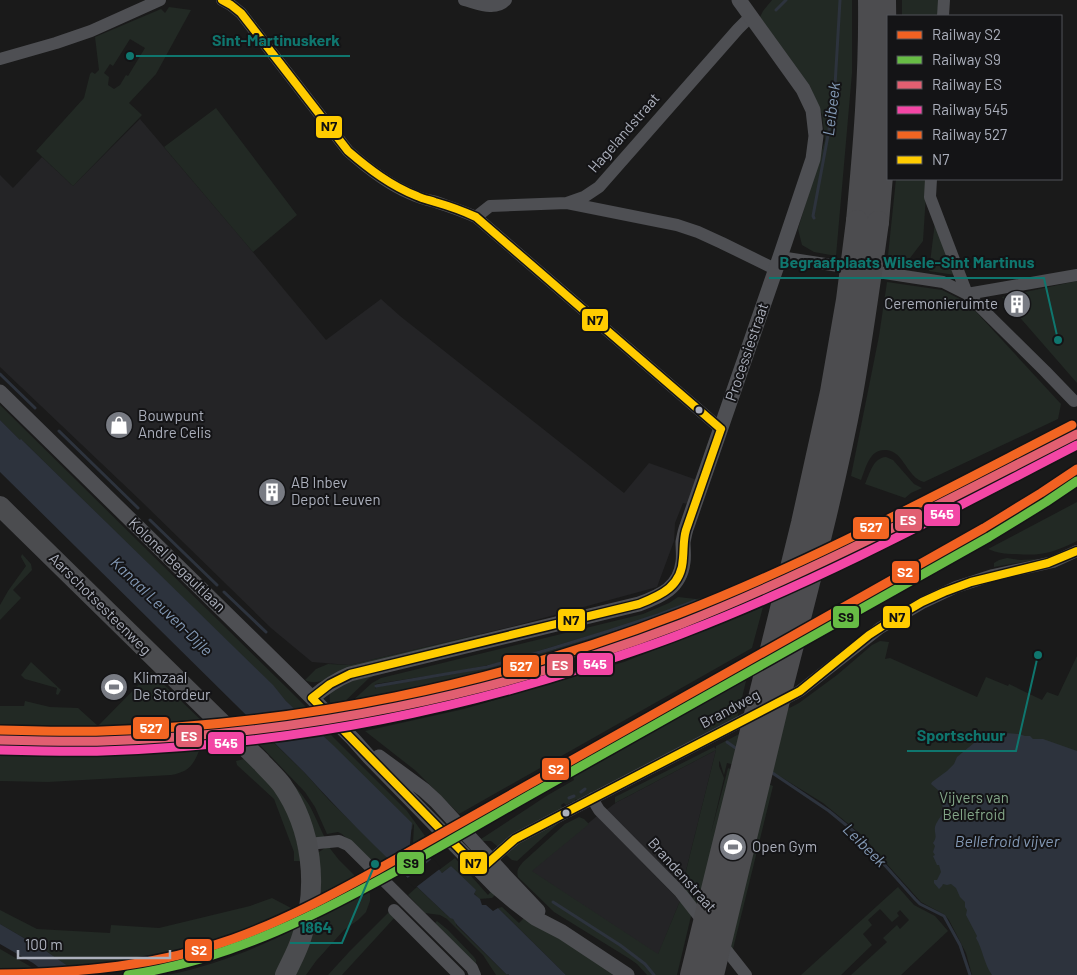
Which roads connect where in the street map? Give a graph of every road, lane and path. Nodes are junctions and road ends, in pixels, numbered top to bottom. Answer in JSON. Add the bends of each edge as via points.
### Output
{"nodes":[{"id":1,"x":160,"y":0,"type":"edge"},
{"id":2,"x":222,"y":0,"type":"edge"},
{"id":3,"x":464,"y":0,"type":"edge"},
{"id":4,"x":506,"y":0,"type":"edge"},
{"id":5,"x":739,"y":0,"type":"edge"},
{"id":6,"x":869,"y":0,"type":"edge"},
{"id":7,"x":885,"y":0,"type":"edge"},
{"id":8,"x":944,"y":0,"type":"edge"},
{"id":9,"x":943,"y":15,"type":"edge"},
{"id":10,"x":750,"y":17,"type":"junction"},
{"id":11,"x":0,"y":60,"type":"edge"},
{"id":12,"x":931,"y":180,"type":"edge"},
{"id":13,"x":567,"y":203,"type":"junction"},
{"id":14,"x":476,"y":217,"type":"junction"},
{"id":15,"x":868,"y":221,"type":"junction"},
{"id":16,"x":778,"y":263,"type":"junction"},
{"id":17,"x":1077,"y":275,"type":"edge"},
{"id":18,"x":967,"y":294,"type":"junction"},
{"id":19,"x":0,"y":392,"type":"edge"},
{"id":20,"x":1074,"y":401,"type":"dead end"},
{"id":21,"x":721,"y":428,"type":"junction"},
{"id":22,"x":0,"y":506,"type":"edge"},
{"id":23,"x":1077,"y":552,"type":"edge"},
{"id":24,"x":312,"y":698,"type":"junction"},
{"id":25,"x":593,"y":798,"type":"junction"},
{"id":26,"x":308,"y":844,"type":"junction"},
{"id":27,"x":485,"y":865,"type":"junction"},
{"id":28,"x":394,"y":910,"type":"dead end"},
{"id":29,"x":285,"y":975,"type":"edge"},
{"id":30,"x":460,"y":975,"type":"edge"},
{"id":31,"x":474,"y":975,"type":"edge"},
{"id":32,"x":627,"y":975,"type":"edge"},
{"id":33,"x":691,"y":975,"type":"edge"},
{"id":34,"x":713,"y":975,"type":"edge"},
{"id":35,"x":746,"y":975,"type":"edge"}],
"edges":[{"from":1,"to":11,"type":"street","via":[[91,31]]},
{"from":2,"to":14,"type":"street","via":[[241,13],[357,159],[397,188]]},
{"from":3,"to":4,"type":"street","via":[[491,7]]},
{"from":5,"to":10,"type":"street","name":"Processiestraat"},
{"from":6,"to":15,"type":"highway","via":[[869,77],[863,157]]},
{"from":7,"to":15,"type":"highway","via":[[883,164]]},
{"from":8,"to":9,"type":"street"},
{"from":10,"to":13,"type":"street","name":"Hagelandstraat","via":[[599,187]]},
{"from":10,"to":16,"type":"street","name":"Processiestraat","via":[[803,89],[813,110],[816,136],[813,159]]},
{"from":12,"to":18,"type":"street","via":[[930,197]]},
{"from":13,"to":14,"type":"street","name":"Hagelandstraat","via":[[490,206]]},
{"from":13,"to":16,"type":"street","via":[[677,225]]},
{"from":14,"to":21,"type":"street"},
{"from":15,"to":33,"type":"highway","bridge":true,"via":[[847,300],[831,392],[802,523]]},
{"from":15,"to":34,"type":"highway","bridge":true,"via":[[868,298],[854,379],[823,529]]},
{"from":16,"to":18,"type":"street","via":[[943,282]]},
{"from":16,"to":21,"type":"street","name":"Processiestraat"},
{"from":17,"to":18,"type":"street"},
{"from":18,"to":20,"type":"street"},
{"from":19,"to":24,"type":"street","name":"Kolonel Begaultlaan"},
{"from":21,"to":24,"type":"street","name":"Processiestraat","via":[[683,540],[680,574],[664,594],[639,604],[350,674],[327,685]]},
{"from":22,"to":26,"type":"main road","name":"Aarschotsesteenweg","via":[[272,773],[298,814]]},
{"from":23,"to":25,"type":"street","name":"Brandweg","via":[[1053,562],[992,575],[956,587],[908,610],[868,636],[800,691]]},
{"from":24,"to":27,"type":"street","name":"Kolonel Begaultlaan","via":[[369,757]]},
{"from":25,"to":27,"type":"street","name":"Brandweg","via":[[515,839]]},
{"from":25,"to":35,"type":"street","name":"Brandenstraat","via":[[600,810],[680,892]]},
{"from":26,"to":29,"type":"main road","name":"Aarschotsesteenweg","via":[[312,875],[308,914]]},
{"from":26,"to":31,"type":"street","via":[[339,840],[348,846],[472,968]]},
{"from":27,"to":32,"type":"street","name":"Kolonel Begaultlaan","via":[[495,886],[514,902]]},
{"from":28,"to":30,"type":"street"}]}
